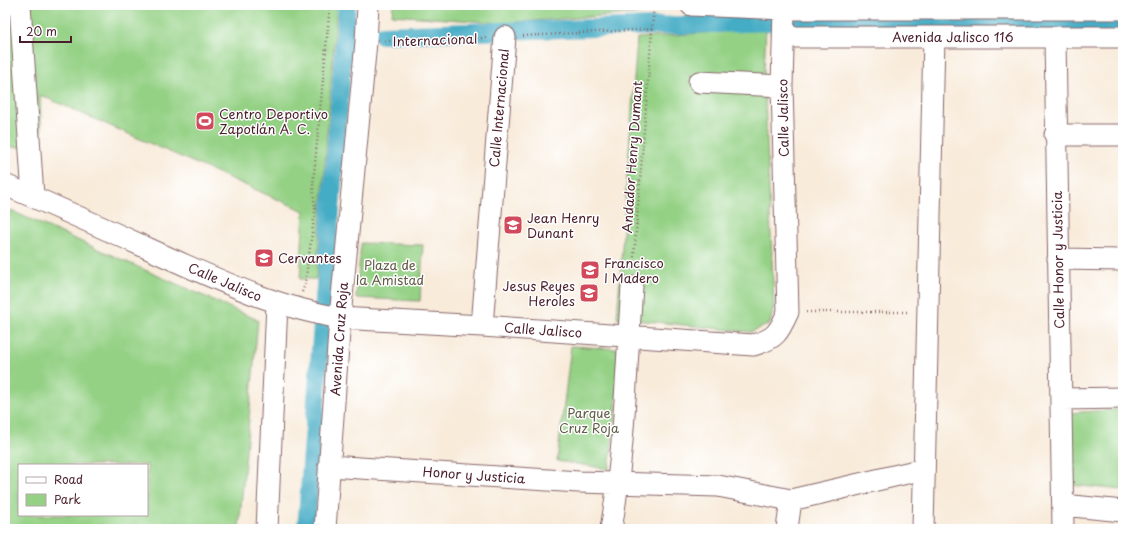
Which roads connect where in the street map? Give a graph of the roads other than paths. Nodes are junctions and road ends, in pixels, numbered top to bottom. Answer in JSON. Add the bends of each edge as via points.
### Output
{"nodes":[{"id":1,"x":20,"y":5,"type":"edge"},
{"id":2,"x":368,"y":5,"type":"edge"},
{"id":3,"x":690,"y":5,"type":"edge"},
{"id":4,"x":829,"y":7,"type":"edge"},
{"id":5,"x":852,"y":7,"type":"edge"},
{"id":6,"x":986,"y":7,"type":"edge"},
{"id":7,"x":1123,"y":9,"type":"edge"},
{"id":8,"x":784,"y":22,"type":"junction"},
{"id":9,"x":505,"y":37,"type":"road end"},
{"id":10,"x":934,"y":37,"type":"junction"},
{"id":11,"x":1055,"y":37,"type":"junction"},
{"id":12,"x":1123,"y":37,"type":"edge"},
{"id":13,"x":699,"y":82,"type":"dead end"},
{"id":14,"x":782,"y":86,"type":"junction"},
{"id":15,"x":1055,"y":135,"type":"junction"},
{"id":16,"x":1123,"y":135,"type":"edge"},
{"id":17,"x":5,"y":185,"type":"edge"},
{"id":18,"x":33,"y":196,"type":"junction"},
{"id":19,"x":1058,"y":259,"type":"junction"},
{"id":20,"x":1123,"y":260,"type":"edge"},
{"id":21,"x":632,"y":287,"type":"road end"},
{"id":22,"x":286,"y":306,"type":"junction"},
{"id":23,"x":333,"y":317,"type":"junction"},
{"id":24,"x":482,"y":326,"type":"junction"},
{"id":25,"x":628,"y":336,"type":"junction"},
{"id":26,"x":1123,"y":398,"type":"edge"},
{"id":27,"x":1062,"y":399,"type":"junction"},
{"id":28,"x":329,"y":466,"type":"junction"},
{"id":29,"x":924,"y":469,"type":"junction"},
{"id":30,"x":619,"y":484,"type":"junction"},
{"id":31,"x":791,"y":500,"type":"junction"},
{"id":32,"x":1063,"y":505,"type":"junction"},
{"id":33,"x":1123,"y":511,"type":"edge"},
{"id":34,"x":267,"y":529,"type":"edge"},
{"id":35,"x":325,"y":529,"type":"edge"},
{"id":36,"x":611,"y":529,"type":"edge"},
{"id":37,"x":787,"y":529,"type":"edge"},
{"id":38,"x":923,"y":529,"type":"edge"},
{"id":39,"x":1063,"y":529,"type":"edge"}],
"edges":[{"from":1,"to":18,"type":"street"},
{"from":2,"to":23,"type":"street","name":"Avenida Cruz Roja","via":[[366,42]]},
{"from":3,"to":8,"type":"street"},
{"from":4,"to":5,"type":"street"},
{"from":4,"to":8,"type":"street"},
{"from":5,"to":6,"type":"street"},
{"from":6,"to":7,"type":"street"},
{"from":8,"to":10,"type":"street","name":"Avenida Jalisco 116"},
{"from":8,"to":14,"type":"street","name":"Calle Jalisco"},
{"from":9,"to":24,"type":"street","name":"Calle Internacional"},
{"from":10,"to":11,"type":"street","name":"Avenida Jalisco 116"},
{"from":10,"to":29,"type":"street"},
{"from":11,"to":12,"type":"street","name":"Avenida Jalisco 116"},
{"from":11,"to":15,"type":"street","name":"Calle Honor y Justicia"},
{"from":13,"to":14,"type":"street"},
{"from":14,"to":25,"type":"street","name":"Calle Jalisco","via":[[788,312],[779,331],[768,341],[753,345]]},
{"from":15,"to":16,"type":"street"},
{"from":15,"to":19,"type":"street","name":"Calle Honor y Justicia"},
{"from":17,"to":18,"type":"street","name":"Calle Jalisco"},
{"from":18,"to":22,"type":"street","name":"Calle Jalisco","via":[[248,294]]},
{"from":19,"to":20,"type":"street"},
{"from":19,"to":27,"type":"street","name":"Calle Honor y Justicia"},
{"from":21,"to":25,"type":"street"},
{"from":22,"to":23,"type":"street","name":"Calle Jalisco"},
{"from":22,"to":34,"type":"street"},
{"from":23,"to":24,"type":"street","name":"Calle Jalisco"},
{"from":23,"to":28,"type":"street","name":"Avenida Cruz Roja"},
{"from":24,"to":25,"type":"street","name":"Calle Jalisco"},
{"from":25,"to":30,"type":"street"},
{"from":26,"to":27,"type":"street"},
{"from":27,"to":32,"type":"street","name":"Calle Honor y Justicia"},
{"from":28,"to":30,"type":"street","name":"Honor y Justicia"},
{"from":28,"to":35,"type":"street","name":"Avenida Cruz Roja"},
{"from":29,"to":31,"type":"street"},
{"from":29,"to":38,"type":"street"},
{"from":30,"to":31,"type":"street","via":[[718,486]]},
{"from":30,"to":36,"type":"street"},
{"from":31,"to":37,"type":"street"},
{"from":32,"to":33,"type":"street"},
{"from":32,"to":39,"type":"street","name":"Calle Honor y Justicia"}]}
